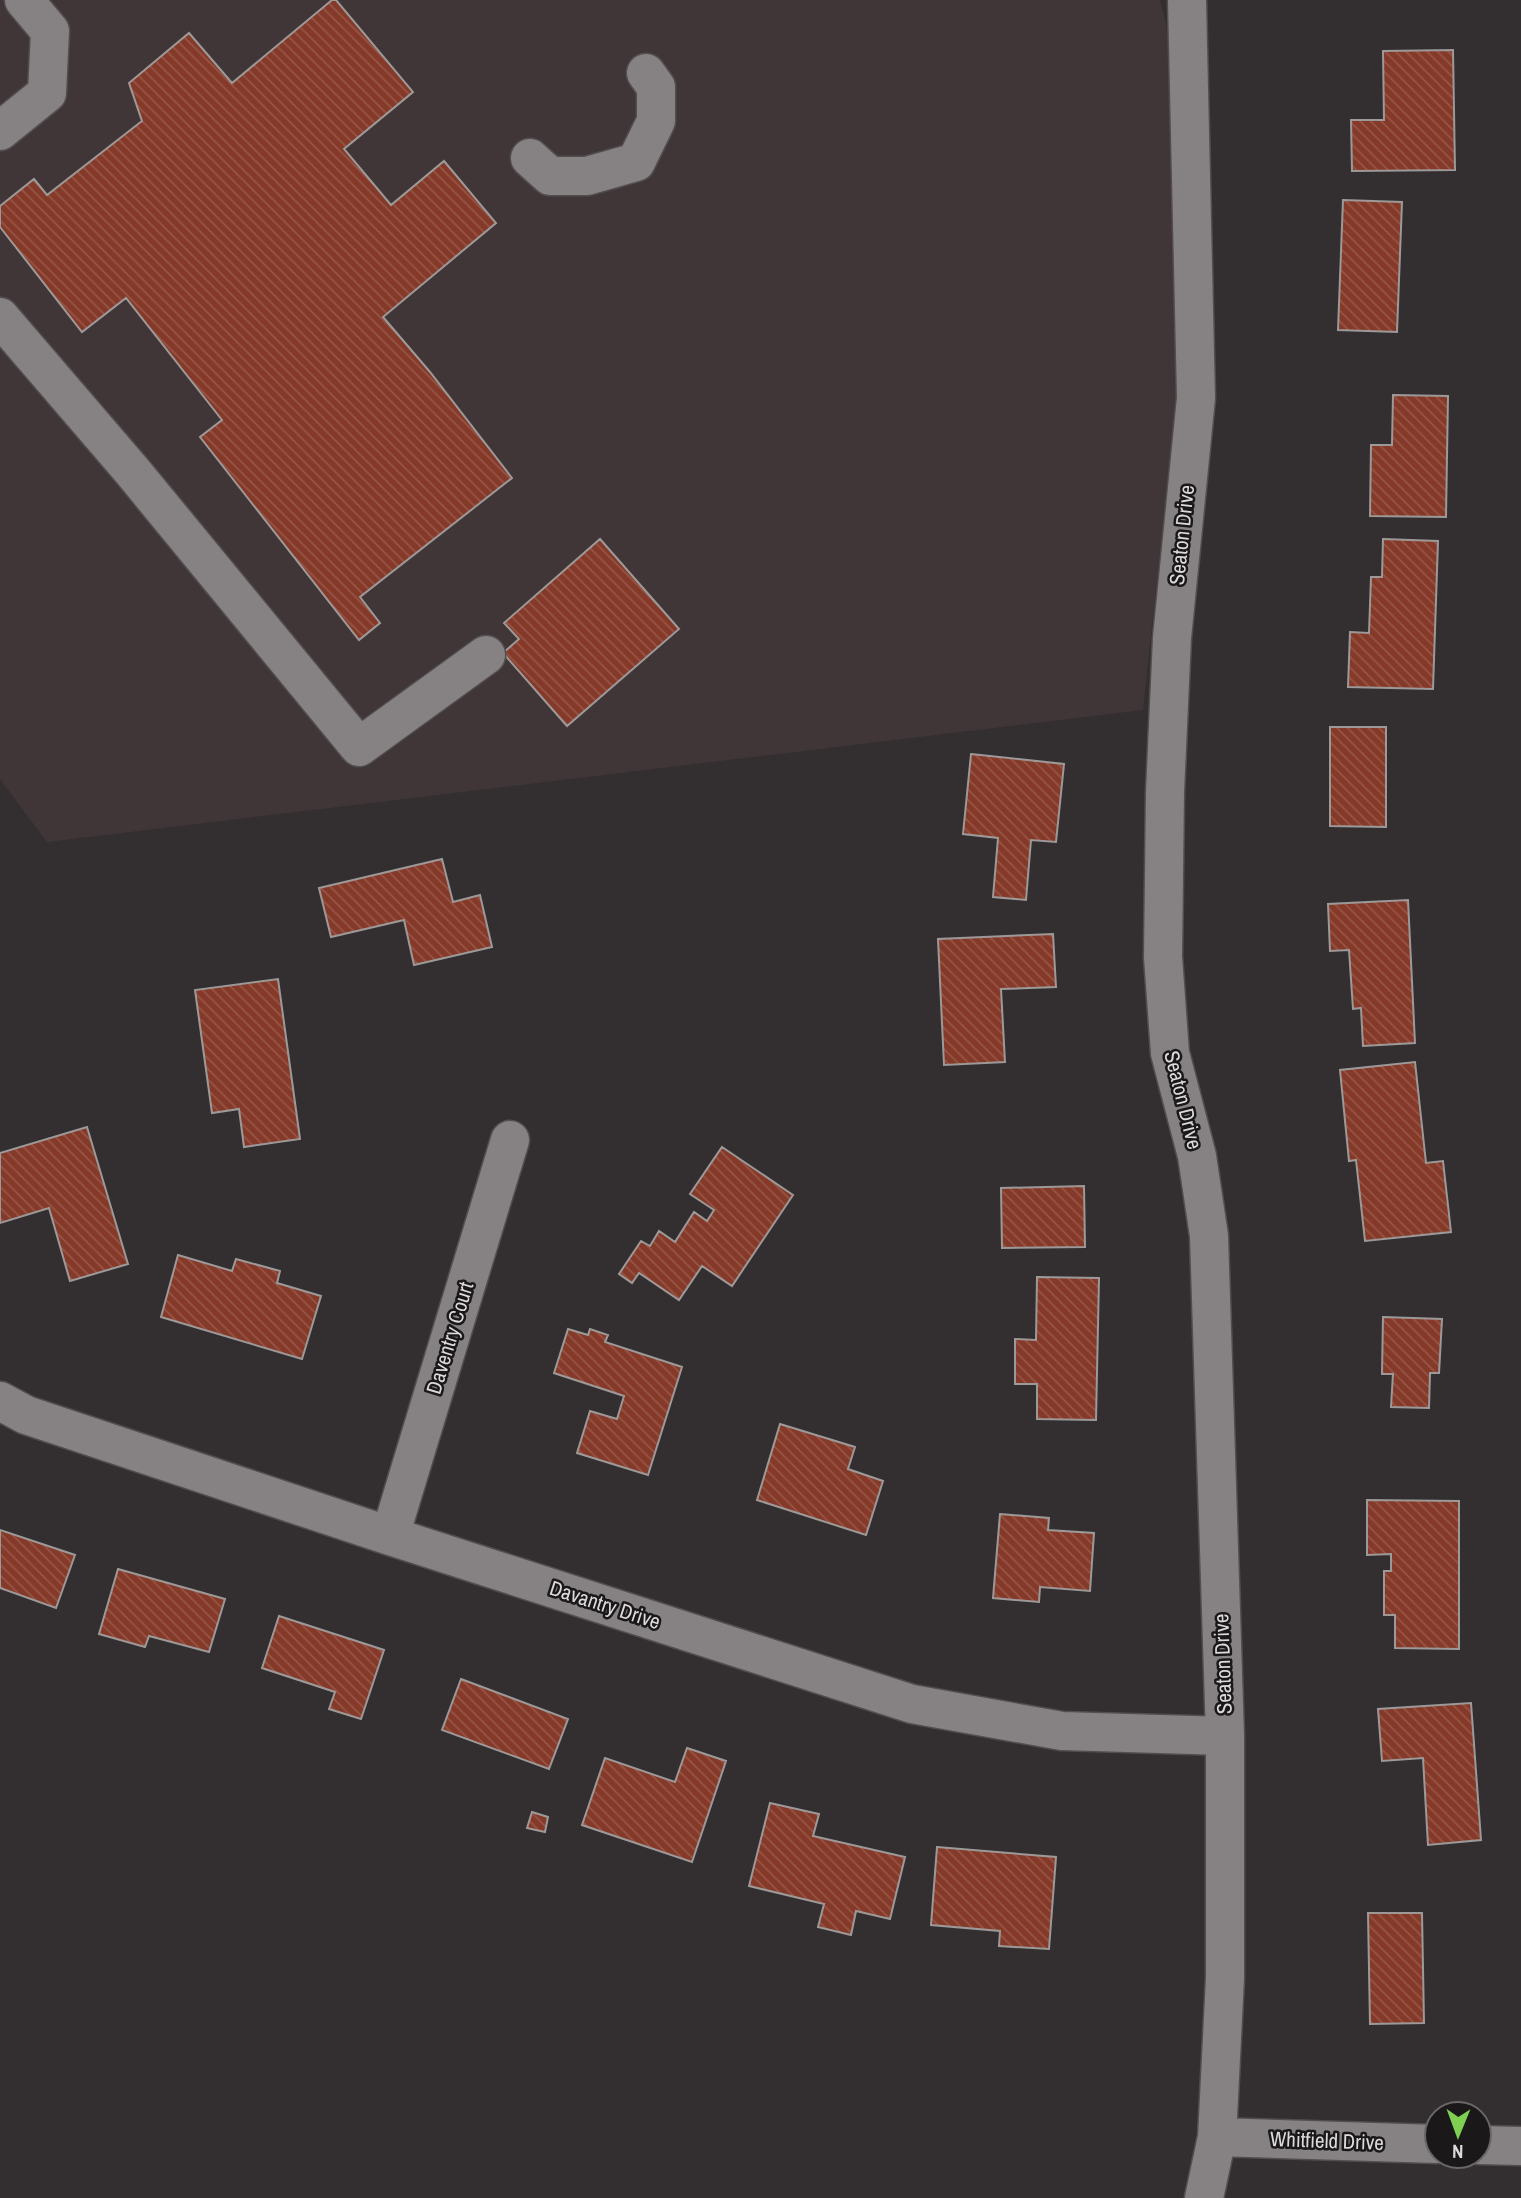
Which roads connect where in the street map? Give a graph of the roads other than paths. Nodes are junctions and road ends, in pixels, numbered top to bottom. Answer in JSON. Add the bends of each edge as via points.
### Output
{"nodes":[{"id":1,"x":24,"y":0,"type":"edge"},
{"id":2,"x":1187,"y":0,"type":"edge"},
{"id":3,"x":646,"y":73,"type":"dead end"},
{"id":4,"x":0,"y":131,"type":"edge"},
{"id":5,"x":530,"y":158,"type":"dead end"},
{"id":6,"x":0,"y":317,"type":"edge"},
{"id":7,"x":486,"y":655,"type":"dead end"},
{"id":8,"x":510,"y":1140,"type":"dead end"},
{"id":9,"x":0,"y":1401,"type":"edge"},
{"id":10,"x":390,"y":1536,"type":"junction"},
{"id":11,"x":1225,"y":1736,"type":"junction"},
{"id":12,"x":1217,"y":2137,"type":"junction"},
{"id":13,"x":1423,"y":2144,"type":"edge"},
{"id":14,"x":1493,"y":2145,"type":"edge"},
{"id":15,"x":1521,"y":2146,"type":"edge"},
{"id":16,"x":1204,"y":2198,"type":"edge"}],
"edges":[{"from":1,"to":4,"type":"street","via":[[50,32],[47,93]]},
{"from":2,"to":11,"type":"street","name":"Seaton Drive","via":[[1196,398],[1172,638],[1163,957],[1170,1053],[1197,1156],[1209,1236]]},
{"from":3,"to":5,"type":"street","via":[[656,87],[656,121],[636,162],[587,176],[550,176]]},
{"from":6,"to":7,"type":"street","via":[[359,747]]},
{"from":8,"to":10,"type":"street","name":"Daventry Court"},
{"from":9,"to":10,"type":"street","name":"Davantry Drive","via":[[26,1415]]},
{"from":10,"to":11,"type":"street","name":"Davantry Drive","via":[[912,1704],[1062,1731]]},
{"from":11,"to":12,"type":"street","name":"Seaton Drive","via":[[1225,1978]]},
{"from":12,"to":13,"type":"street","name":"Whitfield Drive"},
{"from":12,"to":16,"type":"street","name":"Seaton Drive"},
{"from":14,"to":15,"type":"street"}]}
